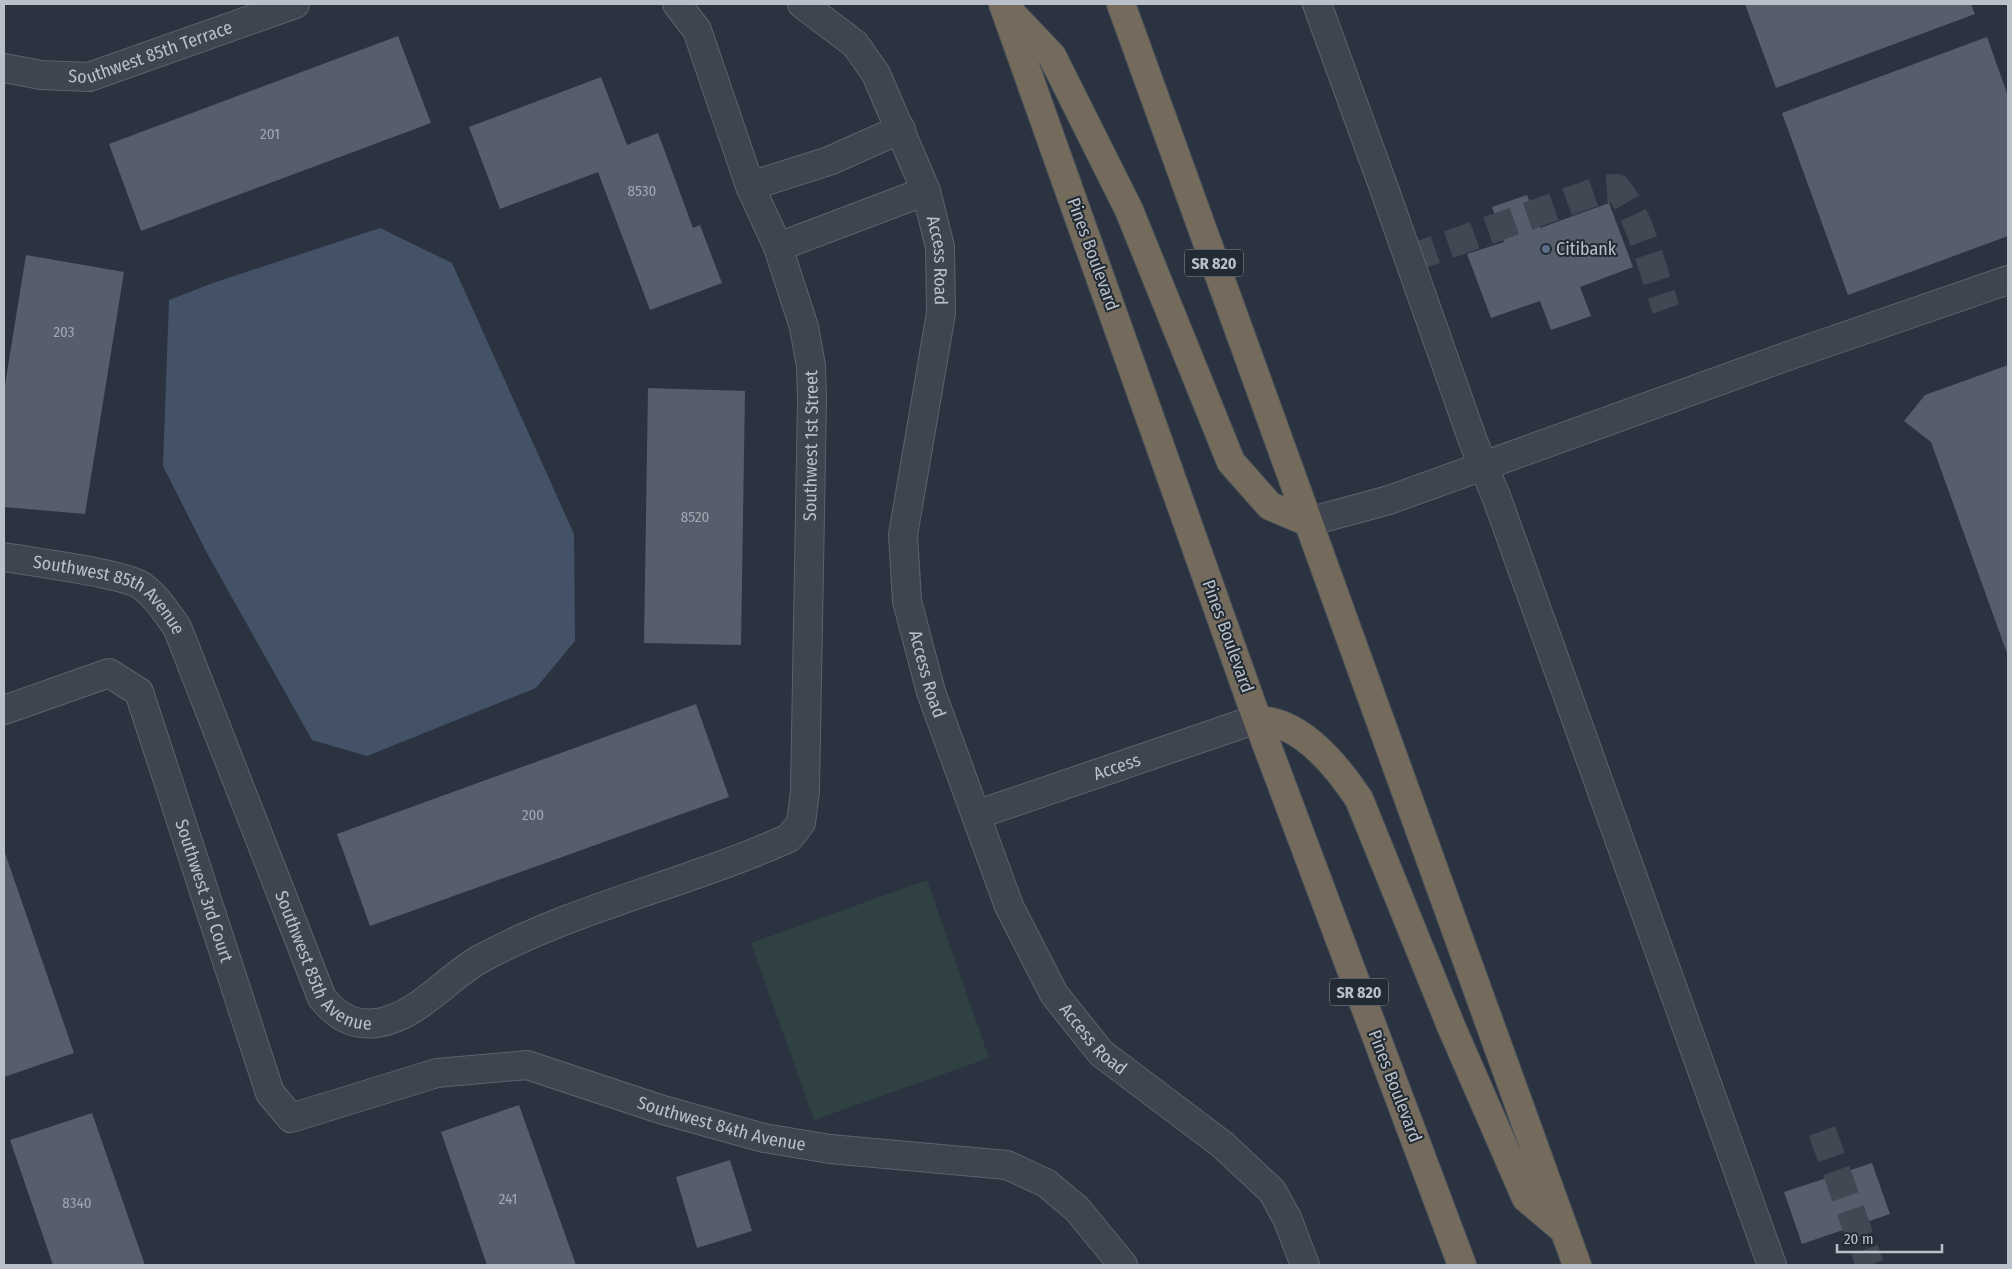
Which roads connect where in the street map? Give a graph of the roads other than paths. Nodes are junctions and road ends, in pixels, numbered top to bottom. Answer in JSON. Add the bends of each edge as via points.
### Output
{"nodes":[{"id":1,"x":295,"y":4,"type":"edge"},
{"id":2,"x":677,"y":4,"type":"edge"},
{"id":3,"x":802,"y":4,"type":"edge"},
{"id":4,"x":1121,"y":4,"type":"edge"},
{"id":5,"x":1317,"y":4,"type":"edge"},
{"id":6,"x":1004,"y":5,"type":"edge"},
{"id":7,"x":4,"y":68,"type":"edge"},
{"id":8,"x":901,"y":129,"type":"junction"},
{"id":9,"x":750,"y":186,"type":"junction"},
{"id":10,"x":926,"y":191,"type":"junction"},
{"id":11,"x":778,"y":247,"type":"junction"},
{"id":12,"x":2008,"y":280,"type":"edge"},
{"id":13,"x":1484,"y":466,"type":"junction"},
{"id":14,"x":1308,"y":522,"type":"junction"},
{"id":15,"x":4,"y":557,"type":"edge"},
{"id":16,"x":4,"y":710,"type":"edge"},
{"id":17,"x":1257,"y":718,"type":"junction"},
{"id":18,"x":976,"y":815,"type":"junction"},
{"id":19,"x":801,"y":823,"type":"joint"},
{"id":20,"x":291,"y":1118,"type":"joint"},
{"id":21,"x":1565,"y":1231,"type":"junction"},
{"id":22,"x":1123,"y":1265,"type":"edge"},
{"id":23,"x":1305,"y":1265,"type":"edge"},
{"id":24,"x":1462,"y":1265,"type":"edge"},
{"id":25,"x":1577,"y":1265,"type":"edge"},
{"id":26,"x":1772,"y":1265,"type":"edge"}],
"edges":[{"from":1,"to":7,"type":"street","name":"Southwest 85th Terrace","via":[[89,77],[41,75]]},
{"from":2,"to":9,"type":"street","name":"Southwest 1st Street","via":[[697,30]]},
{"from":3,"to":8,"type":"street","name":"Access Road","via":[[855,44],[876,74]]},
{"from":4,"to":14,"type":"highway","number":"SR 820"},
{"from":5,"to":13,"type":"street"},
{"from":6,"to":14,"type":"highway","via":[[1052,56],[1130,210],[1231,462],[1270,506]]},
{"from":6,"to":17,"type":"highway","name":"Pines Boulevard","number":"SR 820"},
{"from":8,"to":9,"type":"street","via":[[829,161]]},
{"from":8,"to":10,"type":"street","name":"Access Road"},
{"from":9,"to":11,"type":"street","name":"Southwest 1st Street"},
{"from":10,"to":11,"type":"street"},
{"from":10,"to":18,"type":"street","name":"Access Road","via":[[940,248],[941,313],[903,535],[906,601],[931,692]]},
{"from":11,"to":19,"type":"street","name":"Southwest 1st Street","via":[[804,327],[811,366],[805,791]]},
{"from":12,"to":13,"type":"street","via":[[1785,356]]},
{"from":13,"to":14,"type":"street","via":[[1390,500]]},
{"from":13,"to":26,"type":"street"},
{"from":14,"to":21,"type":"highway","number":"SR 820"},
{"from":15,"to":19,"type":"street","name":"Southwest 85th Avenue","via":[[118,577],[140,585],[156,598],[177,627],[322,998],[335,1014],[352,1023],[377,1023],[401,1015],[481,959],[596,910],[789,838]]},
{"from":16,"to":20,"type":"street","name":"Southwest 3rd Court","via":[[109,673],[139,692],[270,1093]]},
{"from":17,"to":18,"type":"street","name":"Access"},
{"from":17,"to":21,"type":"highway","via":[[1284,726],[1312,745],[1340,771],[1359,799],[1451,1026],[1526,1198]]},
{"from":17,"to":24,"type":"highway","name":"Pines Boulevard","number":"SR 820"},
{"from":18,"to":23,"type":"street","name":"Access Road","via":[[1009,906],[1054,994],[1102,1053],[1223,1145],[1272,1191],[1287,1218]]},
{"from":20,"to":22,"type":"street","name":"Southwest 84th Avenue","via":[[437,1074],[527,1065],[663,1110],[764,1138],[830,1149],[1007,1165],[1046,1183],[1077,1209]]},
{"from":21,"to":25,"type":"highway","number":"SR 820"}]}
